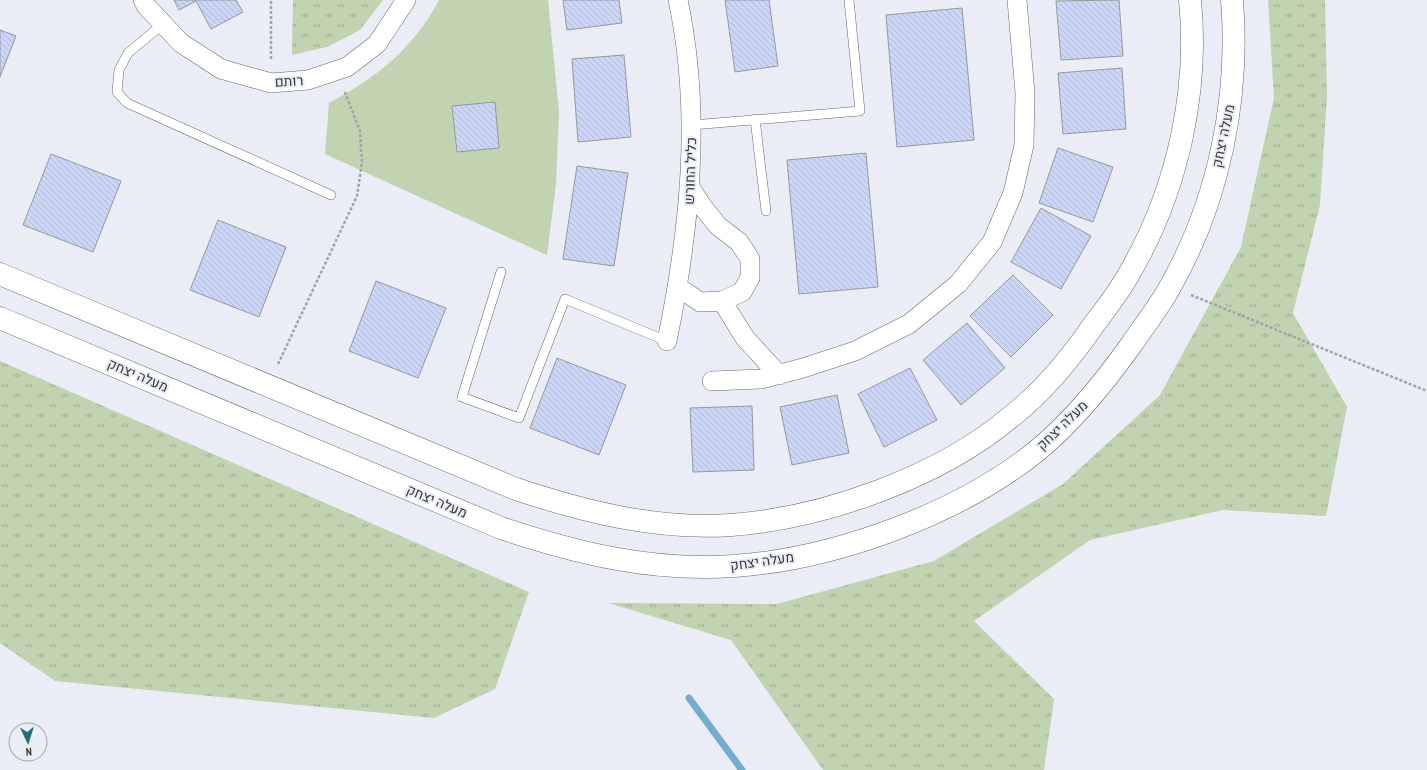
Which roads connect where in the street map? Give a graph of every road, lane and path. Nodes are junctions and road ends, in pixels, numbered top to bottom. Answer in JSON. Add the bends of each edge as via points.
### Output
{"nodes":[{"id":1,"x":143,"y":0,"type":"edge"},
{"id":2,"x":271,"y":0,"type":"edge"},
{"id":3,"x":406,"y":0,"type":"edge"},
{"id":4,"x":678,"y":0,"type":"edge"},
{"id":5,"x":849,"y":0,"type":"edge"},
{"id":6,"x":1017,"y":0,"type":"edge"},
{"id":7,"x":1190,"y":0,"type":"edge"},
{"id":8,"x":1232,"y":0,"type":"edge"},
{"id":9,"x":163,"y":24,"type":"junction"},
{"id":10,"x":337,"y":70,"type":"junction"},
{"id":11,"x":271,"y":83,"type":"junction"},
{"id":12,"x":756,"y":119,"type":"junction"},
{"id":13,"x":692,"y":125,"type":"junction"},
{"id":14,"x":689,"y":186,"type":"junction"},
{"id":15,"x":331,"y":195,"type":"dead end"},
{"id":16,"x":766,"y":211,"type":"dead end"},
{"id":17,"x":501,"y":272,"type":"dead end"},
{"id":18,"x":0,"y":274,"type":"edge"},
{"id":19,"x":678,"y":287,"type":"junction"},
{"id":20,"x":1170,"y":287,"type":"junction"},
{"id":21,"x":722,"y":301,"type":"junction"},
{"id":22,"x":0,"y":318,"type":"edge"},
{"id":23,"x":667,"y":341,"type":"joint"},
{"id":24,"x":779,"y":375,"type":"junction"},
{"id":25,"x":712,"y":381,"type":"dead end"},
{"id":26,"x":268,"y":385,"type":"junction"},
{"id":27,"x":1427,"y":391,"type":"edge"}],
"edges":[{"from":1,"to":9,"type":"street","name":"רותם"},
{"from":2,"to":11,"type":"path"},
{"from":3,"to":10,"type":"street","name":"רותם","via":[[377,44],[347,67]]},
{"from":4,"to":13,"type":"street","name":"כליל החורש","via":[[690,78]]},
{"from":5,"to":12,"type":"lane","via":[[860,111]]},
{"from":6,"to":24,"type":"street","via":[[1025,94],[1024,146],[1013,193],[992,242],[958,284],[909,324],[855,351]]},
{"from":7,"to":26,"type":"street","via":[[1193,45],[1184,125],[1166,194],[1134,266],[1081,344],[1040,392],[1011,418],[977,442],[944,462],[905,480],[856,499],[773,519],[731,525],[682,526],[639,521],[591,513],[516,489]]},
{"from":8,"to":20,"type":"street","name":"מעלה יצחק","via":[[1232,92],[1225,133],[1205,207]]},
{"from":9,"to":11,"type":"street","name":"רותם","via":[[181,43],[221,69]]},
{"from":9,"to":15,"type":"lane","via":[[128,53],[119,70],[117,92],[127,103]]},
{"from":10,"to":11,"type":"street","name":"רותם","via":[[308,80]]},
{"from":10,"to":26,"type":"path","via":[[360,131],[362,162],[357,196]]},
{"from":12,"to":13,"type":"lane"},
{"from":12,"to":16,"type":"lane"},
{"from":13,"to":14,"type":"street","name":"כליל החורש"},
{"from":14,"to":19,"type":"street","name":"כליל החורש","via":[[687,226]]},
{"from":14,"to":21,"type":"street","via":[[718,226],[739,242],[750,259],[750,278],[742,292]]},
{"from":17,"to":23,"type":"lane","via":[[462,397],[519,418],[565,299]]},
{"from":18,"to":26,"type":"street"},
{"from":19,"to":21,"type":"street","via":[[700,302]]},
{"from":19,"to":23,"type":"street","name":"כליל החורש"},
{"from":20,"to":22,"type":"street","name":"מעלה יצחק","via":[[1092,396],[1037,450],[1000,477],[922,519],[869,538],[781,560],[734,566],[680,567],[633,562],[582,553],[514,533]]},
{"from":20,"to":27,"type":"path"},
{"from":21,"to":24,"type":"street","via":[[746,338]]},
{"from":24,"to":25,"type":"street","via":[[760,379]]}]}
